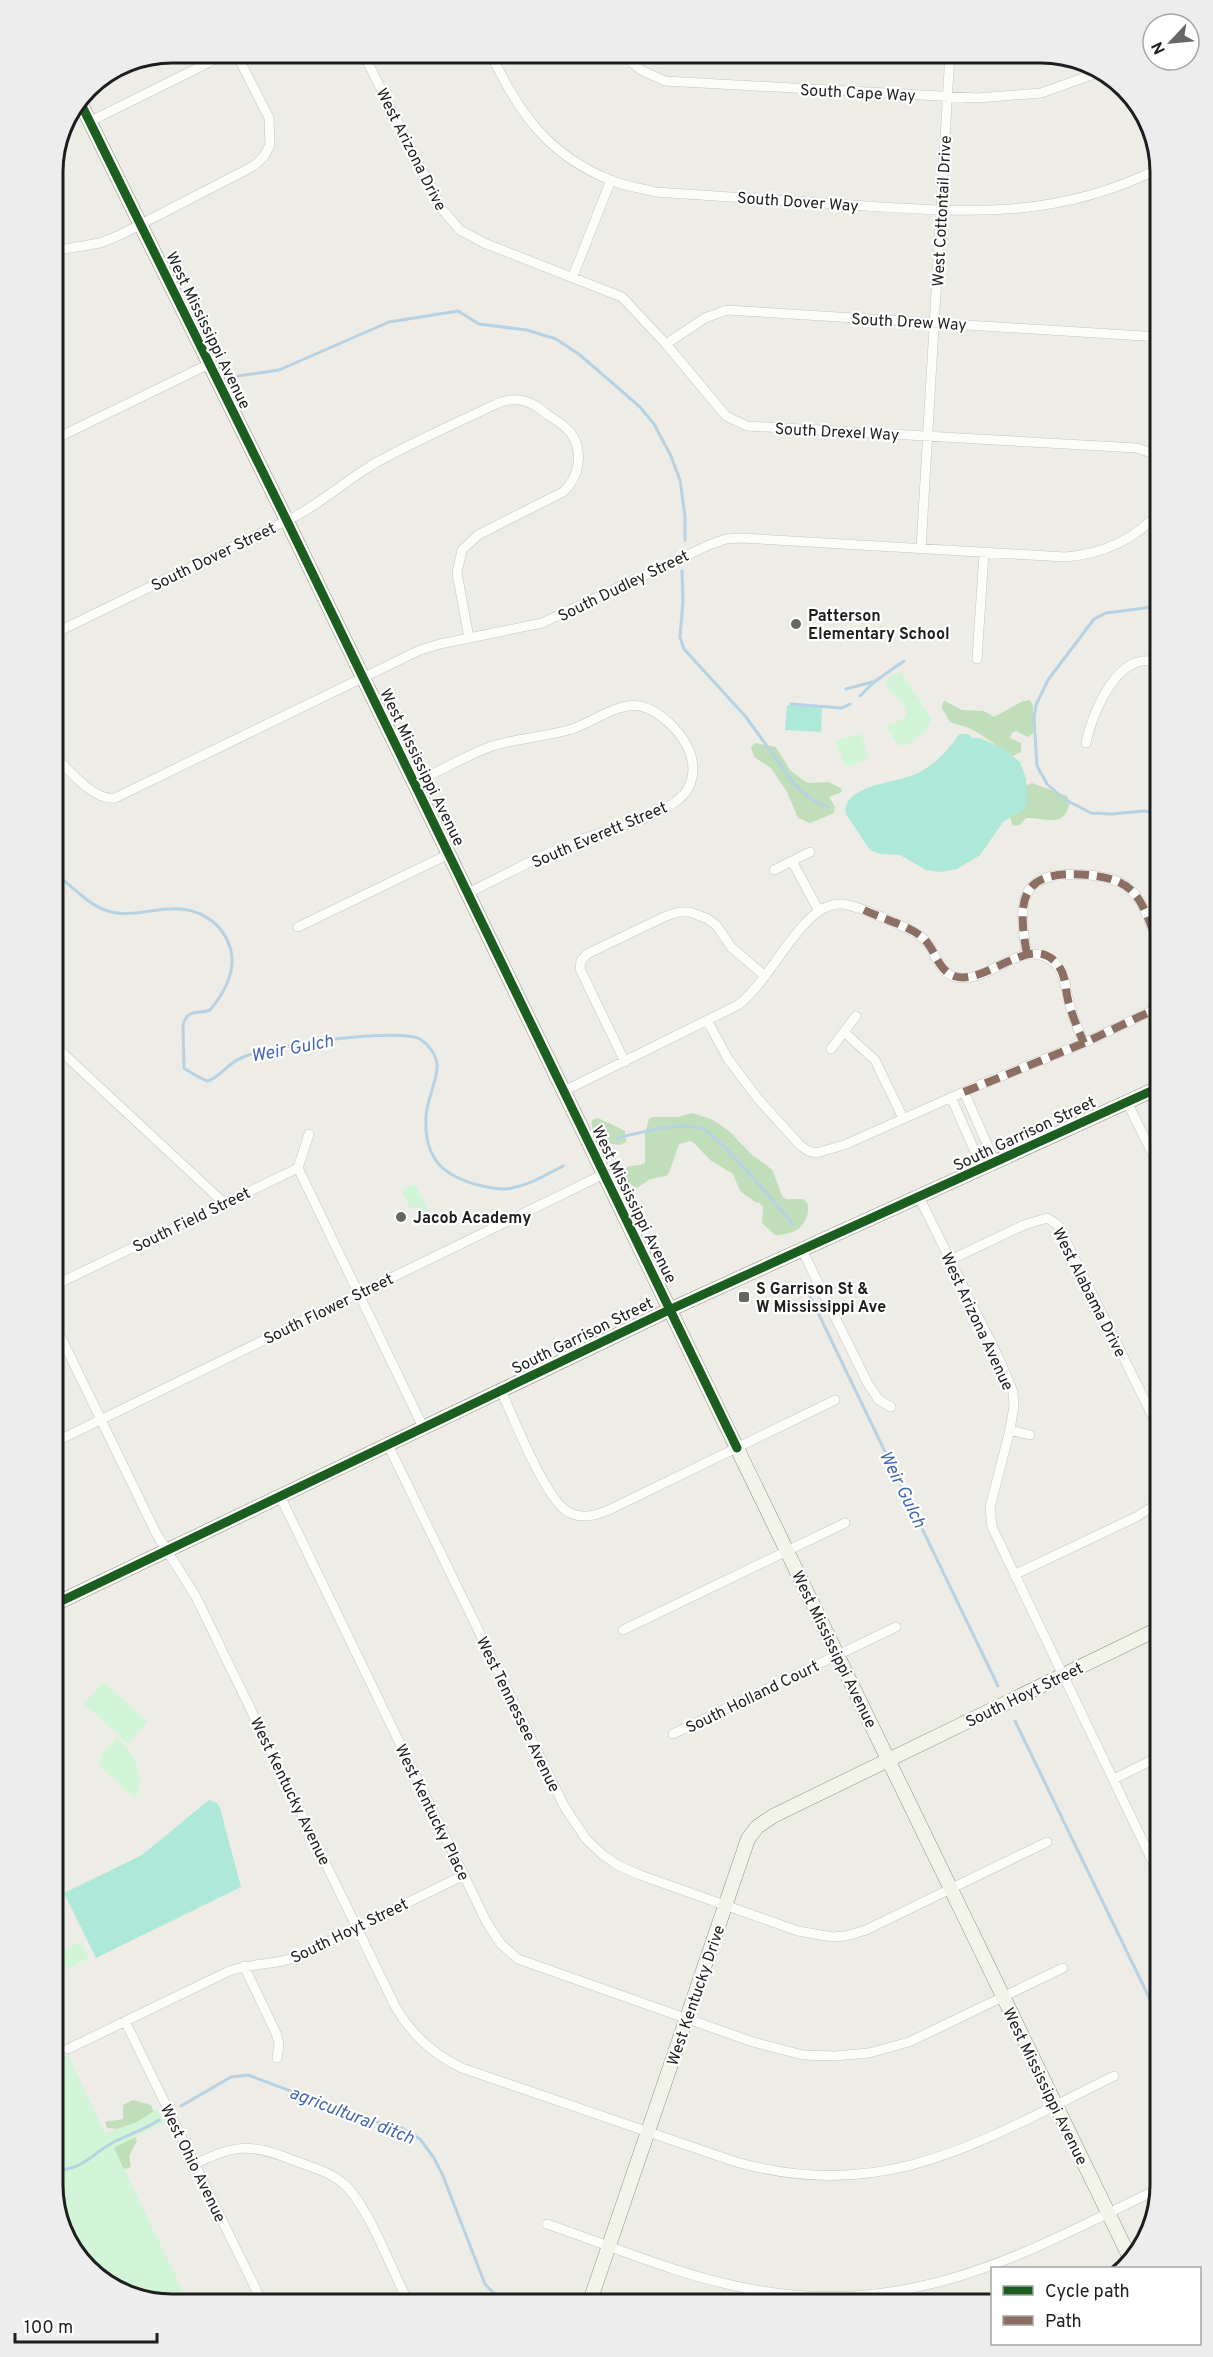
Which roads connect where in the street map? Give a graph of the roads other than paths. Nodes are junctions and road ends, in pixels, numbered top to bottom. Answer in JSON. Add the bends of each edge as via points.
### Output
{"nodes":[{"id":1,"x":206,"y":63,"type":"edge"},
{"id":2,"x":242,"y":63,"type":"edge"},
{"id":3,"x":368,"y":63,"type":"edge"},
{"id":4,"x":495,"y":63,"type":"edge"},
{"id":5,"x":633,"y":63,"type":"edge"},
{"id":6,"x":949,"y":63,"type":"edge"},
{"id":7,"x":1091,"y":75,"type":"edge"},
{"id":8,"x":947,"y":97,"type":"junction"},
{"id":9,"x":83,"y":109,"type":"edge"},
{"id":10,"x":90,"y":122,"type":"junction"},
{"id":11,"x":1150,"y":172,"type":"edge"},
{"id":12,"x":611,"y":180,"type":"junction"},
{"id":13,"x":941,"y":211,"type":"junction"},
{"id":14,"x":140,"y":225,"type":"junction"},
{"id":15,"x":63,"y":249,"type":"edge"},
{"id":16,"x":573,"y":276,"type":"junction"},
{"id":17,"x":935,"y":322,"type":"junction"},
{"id":18,"x":1150,"y":336,"type":"edge"},
{"id":19,"x":666,"y":344,"type":"junction"},
{"id":20,"x":209,"y":364,"type":"junction"},
{"id":21,"x":63,"y":435,"type":"edge"},
{"id":22,"x":927,"y":436,"type":"junction"},
{"id":23,"x":1150,"y":452,"type":"edge"},
{"id":24,"x":287,"y":520,"type":"junction"},
{"id":25,"x":1150,"y":520,"type":"edge"},
{"id":26,"x":921,"y":549,"type":"junction"},
{"id":27,"x":984,"y":553,"type":"junction"},
{"id":28,"x":63,"y":629,"type":"edge"},
{"id":29,"x":469,"y":638,"type":"junction"},
{"id":30,"x":977,"y":659,"type":"dead end"},
{"id":31,"x":1150,"y":661,"type":"edge"},
{"id":32,"x":363,"y":677,"type":"junction"},
{"id":33,"x":1086,"y":743,"type":"dead end"},
{"id":34,"x":63,"y":764,"type":"edge"},
{"id":35,"x":414,"y":783,"type":"junction"},
{"id":36,"x":810,"y":852,"type":"dead end"},
{"id":37,"x":449,"y":854,"type":"junction"},
{"id":38,"x":792,"y":861,"type":"junction"},
{"id":39,"x":774,"y":870,"type":"dead end"},
{"id":40,"x":468,"y":893,"type":"junction"},
{"id":41,"x":819,"y":911,"type":"junction"},
{"id":42,"x":1150,"y":925,"type":"edge"},
{"id":43,"x":298,"y":927,"type":"dead end"},
{"id":44,"x":1027,"y":954,"type":"junction"},
{"id":45,"x":765,"y":976,"type":"junction"},
{"id":46,"x":1150,"y":1012,"type":"edge"},
{"id":47,"x":856,"y":1016,"type":"dead end"},
{"id":48,"x":708,"y":1022,"type":"junction"},
{"id":49,"x":844,"y":1032,"type":"junction"},
{"id":50,"x":1084,"y":1043,"type":"junction"},
{"id":51,"x":831,"y":1049,"type":"dead end"},
{"id":52,"x":63,"y":1053,"type":"edge"},
{"id":53,"x":625,"y":1062,"type":"junction"},
{"id":54,"x":564,"y":1091,"type":"junction"},
{"id":55,"x":964,"y":1092,"type":"junction"},
{"id":56,"x":1150,"y":1092,"type":"edge"},
{"id":57,"x":951,"y":1098,"type":"junction"},
{"id":58,"x":1127,"y":1102,"type":"junction"},
{"id":59,"x":903,"y":1118,"type":"junction"},
{"id":60,"x":309,"y":1134,"type":"dead end"},
{"id":61,"x":1150,"y":1148,"type":"edge"},
{"id":62,"x":995,"y":1162,"type":"junction"},
{"id":63,"x":298,"y":1168,"type":"junction"},
{"id":64,"x":982,"y":1168,"type":"junction"},
{"id":65,"x":604,"y":1174,"type":"junction"},
{"id":66,"x":920,"y":1197,"type":"junction"},
{"id":67,"x":224,"y":1203,"type":"junction"},
{"id":68,"x":802,"y":1250,"type":"junction"},
{"id":69,"x":950,"y":1260,"type":"junction"},
{"id":70,"x":63,"y":1281,"type":"edge"},
{"id":71,"x":358,"y":1293,"type":"junction"},
{"id":72,"x":669,"y":1310,"type":"junction"},
{"id":73,"x":63,"y":1342,"type":"edge"},
{"id":74,"x":501,"y":1391,"type":"junction"},
{"id":75,"x":835,"y":1400,"type":"dead end"},
{"id":76,"x":891,"y":1407,"type":"dead end"},
{"id":77,"x":1150,"y":1409,"type":"edge"},
{"id":78,"x":100,"y":1420,"type":"junction"},
{"id":79,"x":423,"y":1427,"type":"junction"},
{"id":80,"x":1010,"y":1430,"type":"junction"},
{"id":81,"x":1029,"y":1435,"type":"dead end"},
{"id":82,"x":63,"y":1438,"type":"edge"},
{"id":83,"x":388,"y":1445,"type":"junction"},
{"id":84,"x":736,"y":1448,"type":"junction"},
{"id":85,"x":280,"y":1496,"type":"junction"},
{"id":86,"x":1150,"y":1509,"type":"edge"},
{"id":87,"x":844,"y":1523,"type":"dead end"},
{"id":88,"x":166,"y":1550,"type":"junction"},
{"id":89,"x":788,"y":1551,"type":"junction"},
{"id":90,"x":1014,"y":1575,"type":"junction"},
{"id":91,"x":63,"y":1600,"type":"edge"},
{"id":92,"x":896,"y":1627,"type":"dead end"},
{"id":93,"x":623,"y":1630,"type":"dead end"},
{"id":94,"x":1150,"y":1633,"type":"edge"},
{"id":95,"x":837,"y":1655,"type":"junction"},
{"id":96,"x":1063,"y":1675,"type":"junction"},
{"id":97,"x":673,"y":1734,"type":"dead end"},
{"id":98,"x":888,"y":1760,"type":"junction"},
{"id":99,"x":1150,"y":1761,"type":"edge"},
{"id":100,"x":1114,"y":1779,"type":"junction"},
{"id":101,"x":1047,"y":1842,"type":"dead end"},
{"id":102,"x":1150,"y":1854,"type":"edge"},
{"id":103,"x":464,"y":1875,"type":"junction"},
{"id":104,"x":951,"y":1888,"type":"junction"},
{"id":105,"x":726,"y":1905,"type":"junction"},
{"id":106,"x":357,"y":1927,"type":"junction"},
{"id":107,"x":244,"y":1966,"type":"junction"},
{"id":108,"x":1063,"y":1968,"type":"dead end"},
{"id":109,"x":1003,"y":1997,"type":"junction"},
{"id":110,"x":687,"y":2019,"type":"junction"},
{"id":111,"x":125,"y":2021,"type":"junction"},
{"id":112,"x":68,"y":2049,"type":"dead end"},
{"id":113,"x":278,"y":2058,"type":"dead end"},
{"id":114,"x":1114,"y":2076,"type":"dead end"},
{"id":115,"x":1056,"y":2104,"type":"junction"},
{"id":116,"x":647,"y":2133,"type":"junction"},
{"id":117,"x":195,"y":2164,"type":"junction"},
{"id":118,"x":1149,"y":2193,"type":"edge"},
{"id":119,"x":1108,"y":2213,"type":"junction"},
{"id":120,"x":547,"y":2224,"type":"dead end"},
{"id":121,"x":609,"y":2246,"type":"junction"},
{"id":122,"x":1127,"y":2252,"type":"edge"},
{"id":123,"x":750,"y":2289,"type":"junction"},
{"id":124,"x":258,"y":2294,"type":"edge"},
{"id":125,"x":404,"y":2294,"type":"edge"},
{"id":126,"x":592,"y":2294,"type":"edge"},
{"id":127,"x":749,"y":2294,"type":"edge"},
{"id":128,"x":792,"y":2294,"type":"edge"},
{"id":129,"x":876,"y":2294,"type":"edge"}],
"edges":[{"from":1,"to":10,"type":"street"},
{"from":2,"to":14,"type":"street","via":[[269,118],[271,136],[262,159]]},
{"from":3,"to":16,"type":"street","name":"West Arizona Drive","via":[[453,224],[484,243]]},
{"from":4,"to":12,"type":"street","name":"South Dover Way","via":[[522,113],[543,136],[567,156]]},
{"from":5,"to":8,"type":"street","name":"South Cape Way","via":[[665,81]]},
{"from":6,"to":8,"type":"street","name":"West Cottontail Drive"},
{"from":7,"to":8,"type":"street","name":"South Cape Way","via":[[1041,93],[1001,98]]},
{"from":8,"to":13,"type":"street","name":"West Cottontail Drive"},
{"from":9,"to":10,"type":"main road","name":"West Mississippi Avenue"},
{"from":10,"to":14,"type":"main road","name":"West Mississippi Avenue"},
{"from":11,"to":13,"type":"street","name":"South Dover Way","via":[[1098,195],[1056,205]]},
{"from":12,"to":13,"type":"street","name":"South Dover Way","via":[[655,192]]},
{"from":12,"to":16,"type":"street"},
{"from":13,"to":17,"type":"street","name":"West Cottontail Drive"},
{"from":14,"to":15,"type":"street","via":[[100,243]]},
{"from":14,"to":20,"type":"main road","name":"West Mississippi Avenue"},
{"from":16,"to":19,"type":"street","name":"South Drexel Way","via":[[622,297]]},
{"from":17,"to":18,"type":"street","name":"South Drew Way"},
{"from":17,"to":19,"type":"street","name":"South Drew Way","via":[[727,310],[705,318]]},
{"from":17,"to":22,"type":"street","name":"West Cottontail Drive"},
{"from":19,"to":22,"type":"street","name":"South Drexel Way","via":[[726,416],[747,426]]},
{"from":20,"to":21,"type":"street"},
{"from":20,"to":24,"type":"main road","name":"West Mississippi Avenue"},
{"from":22,"to":23,"type":"street","name":"South Drexel Way","via":[[1137,448]]},
{"from":22,"to":26,"type":"street","name":"West Cottontail Drive"},
{"from":24,"to":28,"type":"street","name":"South Dover Street"},
{"from":24,"to":29,"type":"street","name":"South Dover Street","via":[[321,502],[382,459],[501,402],[524,401],[561,424],[574,439],[578,453],[577,472],[570,486],[478,535],[461,553],[457,573]]},
{"from":24,"to":32,"type":"main road","name":"West Mississippi Avenue"},
{"from":25,"to":27,"type":"street","name":"South Dudley Street","via":[[1130,537],[1090,554],[1054,557]]},
{"from":26,"to":27,"type":"street","name":"South Dudley Street"},
{"from":26,"to":29,"type":"street","name":"South Dudley Street","via":[[726,539],[542,624]]},
{"from":27,"to":30,"type":"street"},
{"from":29,"to":32,"type":"street","name":"South Dudley Street","via":[[420,650]]},
{"from":31,"to":33,"type":"street","via":[[1133,663],[1122,671],[1095,712]]},
{"from":32,"to":34,"type":"street","name":"South Dudley Street","via":[[123,795],[107,799],[93,793]]},
{"from":32,"to":35,"type":"main road","name":"West Mississippi Avenue"},
{"from":35,"to":37,"type":"main road","name":"West Mississippi Avenue"},
{"from":35,"to":40,"type":"street","name":"South Everett Street","via":[[491,747],[571,729],[631,706],[658,713],[688,747],[692,780],[677,801],[632,823],[555,851]]},
{"from":36,"to":38,"type":"street"},
{"from":37,"to":40,"type":"main road","name":"West Mississippi Avenue"},
{"from":37,"to":43,"type":"street"},
{"from":38,"to":39,"type":"street"},
{"from":38,"to":41,"type":"street"},
{"from":40,"to":54,"type":"main road","name":"West Mississippi Avenue"},
{"from":41,"to":44,"type":"street","via":[[832,905],[848,905],[912,932],[926,941],[944,970],[957,977],[977,975]]},
{"from":41,"to":45,"type":"street"},
{"from":42,"to":44,"type":"street","via":[[1130,889],[1117,881],[1062,873],[1040,881],[1025,897],[1021,914]]},
{"from":44,"to":50,"type":"street","via":[[1047,957],[1060,970]]},
{"from":45,"to":48,"type":"street","via":[[742,1002]]},
{"from":45,"to":53,"type":"street","via":[[731,947],[711,921],[690,912],[666,916],[587,954],[580,969]]},
{"from":46,"to":50,"type":"street"},
{"from":47,"to":49,"type":"street"},
{"from":48,"to":53,"type":"street"},
{"from":48,"to":59,"type":"street","via":[[723,1052],[749,1087],[808,1151],[831,1150]]},
{"from":49,"to":51,"type":"street"},
{"from":49,"to":59,"type":"street","via":[[879,1065]]},
{"from":50,"to":55,"type":"street"},
{"from":52,"to":67,"type":"street"},
{"from":53,"to":54,"type":"street"},
{"from":54,"to":65,"type":"main road","name":"West Mississippi Avenue"},
{"from":55,"to":57,"type":"street"},
{"from":55,"to":62,"type":"street"},
{"from":56,"to":58,"type":"main road","name":"South Garrison Street"},
{"from":57,"to":59,"type":"street"},
{"from":57,"to":64,"type":"street"},
{"from":58,"to":61,"type":"street"},
{"from":58,"to":62,"type":"main road","name":"South Garrison Street"},
{"from":60,"to":63,"type":"street"},
{"from":62,"to":64,"type":"main road","name":"South Garrison Street"},
{"from":63,"to":67,"type":"street","name":"South Field Street"},
{"from":63,"to":71,"type":"street"},
{"from":64,"to":66,"type":"main road","name":"South Garrison Street"},
{"from":65,"to":71,"type":"street","name":"South Flower Street"},
{"from":65,"to":72,"type":"main road","name":"West Mississippi Avenue"},
{"from":66,"to":68,"type":"main road","name":"South Garrison Street"},
{"from":66,"to":69,"type":"street","name":"West Arizona Avenue"},
{"from":67,"to":70,"type":"street","name":"South Field Street"},
{"from":68,"to":72,"type":"main road","name":"South Garrison Street"},
{"from":68,"to":76,"type":"street","via":[[868,1384],[879,1400]]},
{"from":69,"to":77,"type":"street","name":"West Alabama Drive","via":[[1028,1223],[1047,1218],[1058,1225]]},
{"from":69,"to":80,"type":"street","name":"West Arizona Avenue","via":[[1010,1384],[1014,1400]]},
{"from":71,"to":78,"type":"street","name":"South Flower Street"},
{"from":71,"to":79,"type":"street"},
{"from":72,"to":74,"type":"main road","name":"South Garrison Street"},
{"from":72,"to":84,"type":"main road","name":"West Mississippi Avenue"},
{"from":73,"to":78,"type":"street","name":"West Kentucky Avenue"},
{"from":74,"to":79,"type":"main road","name":"South Garrison Street"},
{"from":74,"to":84,"type":"street","via":[[552,1497],[576,1515],[592,1516],[607,1511]]},
{"from":75,"to":84,"type":"street"},
{"from":78,"to":82,"type":"street","name":"South Flower Street"},
{"from":78,"to":88,"type":"street","name":"West Kentucky Avenue"},
{"from":79,"to":83,"type":"main road","name":"South Garrison Street"},
{"from":80,"to":81,"type":"street"},
{"from":80,"to":90,"type":"street","name":"West Arizona Avenue","via":[[989,1514],[994,1535]]},
{"from":83,"to":85,"type":"main road","name":"South Garrison Street"},
{"from":83,"to":105,"type":"street","name":"West Tennessee Avenue","via":[[576,1826],[596,1850],[619,1866]]},
{"from":84,"to":89,"type":"main road","name":"West Mississippi Avenue"},
{"from":85,"to":88,"type":"main road","name":"South Garrison Street"},
{"from":85,"to":103,"type":"street","name":"West Kentucky Place"},
{"from":86,"to":90,"type":"street"},
{"from":87,"to":89,"type":"street"},
{"from":88,"to":91,"type":"main road","name":"South Garrison Street"},
{"from":88,"to":106,"type":"street","name":"West Kentucky Avenue","via":[[196,1597]]},
{"from":89,"to":93,"type":"street"},
{"from":89,"to":95,"type":"main road","name":"West Mississippi Avenue"},
{"from":90,"to":96,"type":"street","name":"West Arizona Avenue"},
{"from":92,"to":95,"type":"street","name":"South Holland Court"},
{"from":94,"to":96,"type":"main road","name":"South Hoyt Street"},
{"from":95,"to":97,"type":"street","name":"South Holland Court"},
{"from":95,"to":98,"type":"main road","name":"West Mississippi Avenue"},
{"from":96,"to":98,"type":"main road","name":"South Hoyt Street"},
{"from":96,"to":100,"type":"street","name":"West Arizona Avenue"},
{"from":98,"to":104,"type":"main road","name":"West Mississippi Avenue"},
{"from":98,"to":105,"type":"main road","name":"West Kentucky Drive","via":[[757,1827],[748,1839]]},
{"from":99,"to":100,"type":"street"},
{"from":100,"to":102,"type":"street","name":"West Arizona Avenue"},
{"from":101,"to":104,"type":"street","name":"West Tennessee Avenue"},
{"from":103,"to":106,"type":"street","name":"South Hoyt Street"},
{"from":103,"to":110,"type":"street","name":"West Kentucky Place","via":[[494,1935],[518,1959]]},
{"from":104,"to":105,"type":"street","name":"West Tennessee Avenue","via":[[866,1930],[840,1936],[809,1934]]},
{"from":104,"to":109,"type":"main road","name":"West Mississippi Avenue"},
{"from":105,"to":110,"type":"main road","name":"West Kentucky Drive"},
{"from":106,"to":107,"type":"street","name":"South Hoyt Street","via":[[289,1960]]},
{"from":106,"to":116,"type":"street","name":"West Kentucky Avenue","via":[[400,2015],[438,2055],[462,2068]]},
{"from":107,"to":111,"type":"street","name":"South Hoyt Street"},
{"from":107,"to":113,"type":"street","via":[[276,2032]]},
{"from":108,"to":109,"type":"street","name":"West Kentucky Place"},
{"from":109,"to":110,"type":"street","name":"West Kentucky Place","via":[[909,2042],[852,2055],[786,2051]]},
{"from":109,"to":115,"type":"main road","name":"West Mississippi Avenue"},
{"from":110,"to":116,"type":"main road","name":"West Kentucky Drive"},
{"from":111,"to":112,"type":"street","name":"South Hoyt Street"},
{"from":111,"to":117,"type":"street","name":"West Ohio Avenue"},
{"from":114,"to":115,"type":"street","name":"West Kentucky Avenue"},
{"from":115,"to":116,"type":"street","name":"West Kentucky Avenue","via":[[933,2161],[849,2176],[770,2171]]},
{"from":115,"to":119,"type":"main road","name":"West Mississippi Avenue"},
{"from":116,"to":121,"type":"main road","name":"West Kentucky Drive"},
{"from":117,"to":124,"type":"street","name":"West Ohio Avenue"},
{"from":117,"to":125,"type":"street","via":[[223,2151],[254,2147],[335,2178],[349,2189],[362,2208]]},
{"from":118,"to":119,"type":"street"},
{"from":119,"to":122,"type":"main road","name":"West Mississippi Avenue"},
{"from":119,"to":129,"type":"street","via":[[1019,2256],[947,2281]]},
{"from":120,"to":121,"type":"street"},
{"from":121,"to":123,"type":"street","via":[[695,2276]]},
{"from":121,"to":126,"type":"main road","name":"West Kentucky Drive"},
{"from":123,"to":127,"type":"street"},
{"from":123,"to":128,"type":"street"}]}
